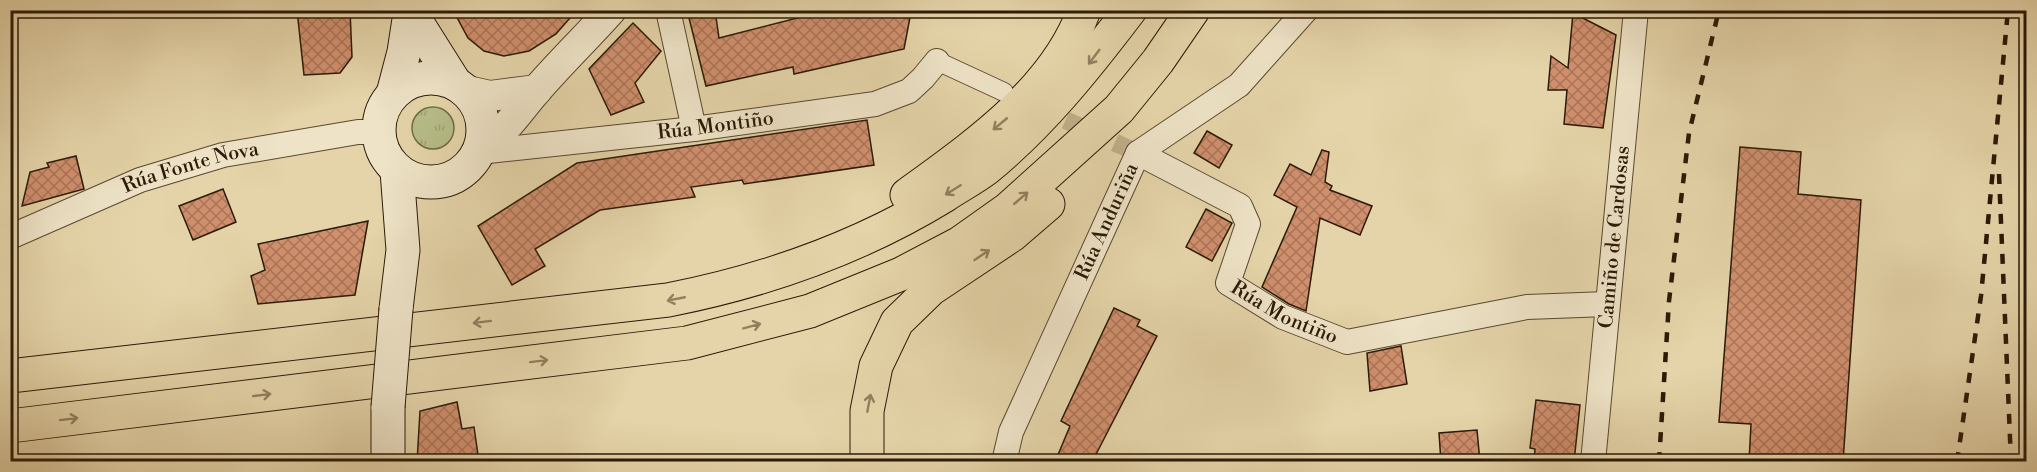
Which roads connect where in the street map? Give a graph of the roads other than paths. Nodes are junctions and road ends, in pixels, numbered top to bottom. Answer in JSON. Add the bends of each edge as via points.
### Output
{"nodes":[{"id":1,"x":611,"y":10,"type":"edge"},
{"id":2,"x":668,"y":10,"type":"edge"},
{"id":3,"x":1084,"y":10,"type":"edge"},
{"id":4,"x":1130,"y":10,"type":"edge"},
{"id":5,"x":1193,"y":10,"type":"edge"},
{"id":6,"x":1209,"y":10,"type":"edge"},
{"id":7,"x":1306,"y":10,"type":"edge"},
{"id":8,"x":1636,"y":10,"type":"edge"},
{"id":9,"x":409,"y":12,"type":"edge"},
{"id":10,"x":937,"y":61,"type":"joint"},
{"id":11,"x":459,"y":87,"type":"junction"},
{"id":12,"x":537,"y":90,"type":"junction"},
{"id":13,"x":1004,"y":92,"type":"dead end"},
{"id":14,"x":393,"y":94,"type":"junction"},
{"id":15,"x":694,"y":129,"type":"junction"},
{"id":16,"x":378,"y":132,"type":"junction"},
{"id":17,"x":480,"y":149,"type":"junction"},
{"id":18,"x":1138,"y":153,"type":"junction"},
{"id":19,"x":397,"y":171,"type":"junction"},
{"id":20,"x":438,"y":182,"type":"junction"},
{"id":21,"x":10,"y":237,"type":"edge"},
{"id":22,"x":403,"y":250,"type":"junction"},
{"id":23,"x":711,"y":292,"type":"junction"},
{"id":24,"x":1606,"y":304,"type":"junction"},
{"id":25,"x":10,"y":376,"type":"edge"},
{"id":26,"x":10,"y":426,"type":"edge"},
{"id":27,"x":388,"y":462,"type":"edge"},
{"id":28,"x":867,"y":462,"type":"edge"},
{"id":29,"x":1004,"y":462,"type":"edge"},
{"id":30,"x":1593,"y":462,"type":"edge"}],
"edges":[{"from":1,"to":12,"type":"street"},
{"from":2,"to":15,"type":"street"},
{"from":3,"to":23,"type":"highway","one_way":true,"via":[[1076,32],[1050,70],[1007,118],[963,155],[906,196],[759,263]]},
{"from":4,"to":23,"type":"highway","one_way":true,"via":[[1074,83],[985,170],[913,215],[854,245]]},
{"from":26,"to":5,"type":"highway","one_way":true,"via":[[687,343],[810,311],[901,274],[960,243],[1008,210],[1119,109]]},
{"from":28,"to":6,"type":"highway","one_way":true,"via":[[869,400],[876,366],[897,322],[932,289],[1012,235],[1094,161],[1131,120]]},
{"from":7,"to":18,"type":"street","name":"Rúa Anduriña","via":[[1239,85]]},
{"from":8,"to":24,"type":"street","name":"Camiño de Cardosas"},
{"from":9,"to":11,"type":"main road"},
{"from":9,"to":14,"type":"main road"},
{"from":10,"to":13,"type":"street"},
{"from":10,"to":15,"type":"street","name":"Rúa Montiño","via":[[909,91],[875,104]]},
{"from":11,"to":12,"type":"street","via":[[490,96]]},
{"from":11,"to":14,"type":"main road","via":[[433,78],[411,82]]},
{"from":11,"to":17,"type":"main road","via":[[472,98],[482,118]]},
{"from":12,"to":17,"type":"street","via":[[510,124]]},
{"from":14,"to":16,"type":"main road","via":[[382,111]]},
{"from":15,"to":17,"type":"street","name":"Rúa Montiño"},
{"from":16,"to":19,"type":"main road","via":[[383,153]]},
{"from":16,"to":21,"type":"street","name":"Rúa Fonte Nova","via":[[223,155],[141,180]]},
{"from":17,"to":20,"type":"main road","via":[[467,169]]},
{"from":18,"to":24,"type":"street","name":"Rúa Montiño","via":[[1240,206],[1248,224],[1228,283],[1283,317],[1347,342],[1527,307]]},
{"from":18,"to":29,"type":"street","name":"Rúa Anduriña","via":[[1011,432]]},
{"from":19,"to":20,"type":"main road","via":[[414,180]]},
{"from":19,"to":22,"type":"main road"},
{"from":20,"to":22,"type":"main road"},
{"from":22,"to":27,"type":"main road","bridge":true,"via":[[388,407]]},
{"from":23,"to":25,"type":"highway","one_way":true},
{"from":24,"to":30,"type":"street","name":"Camiño de Cardosas"}]}
